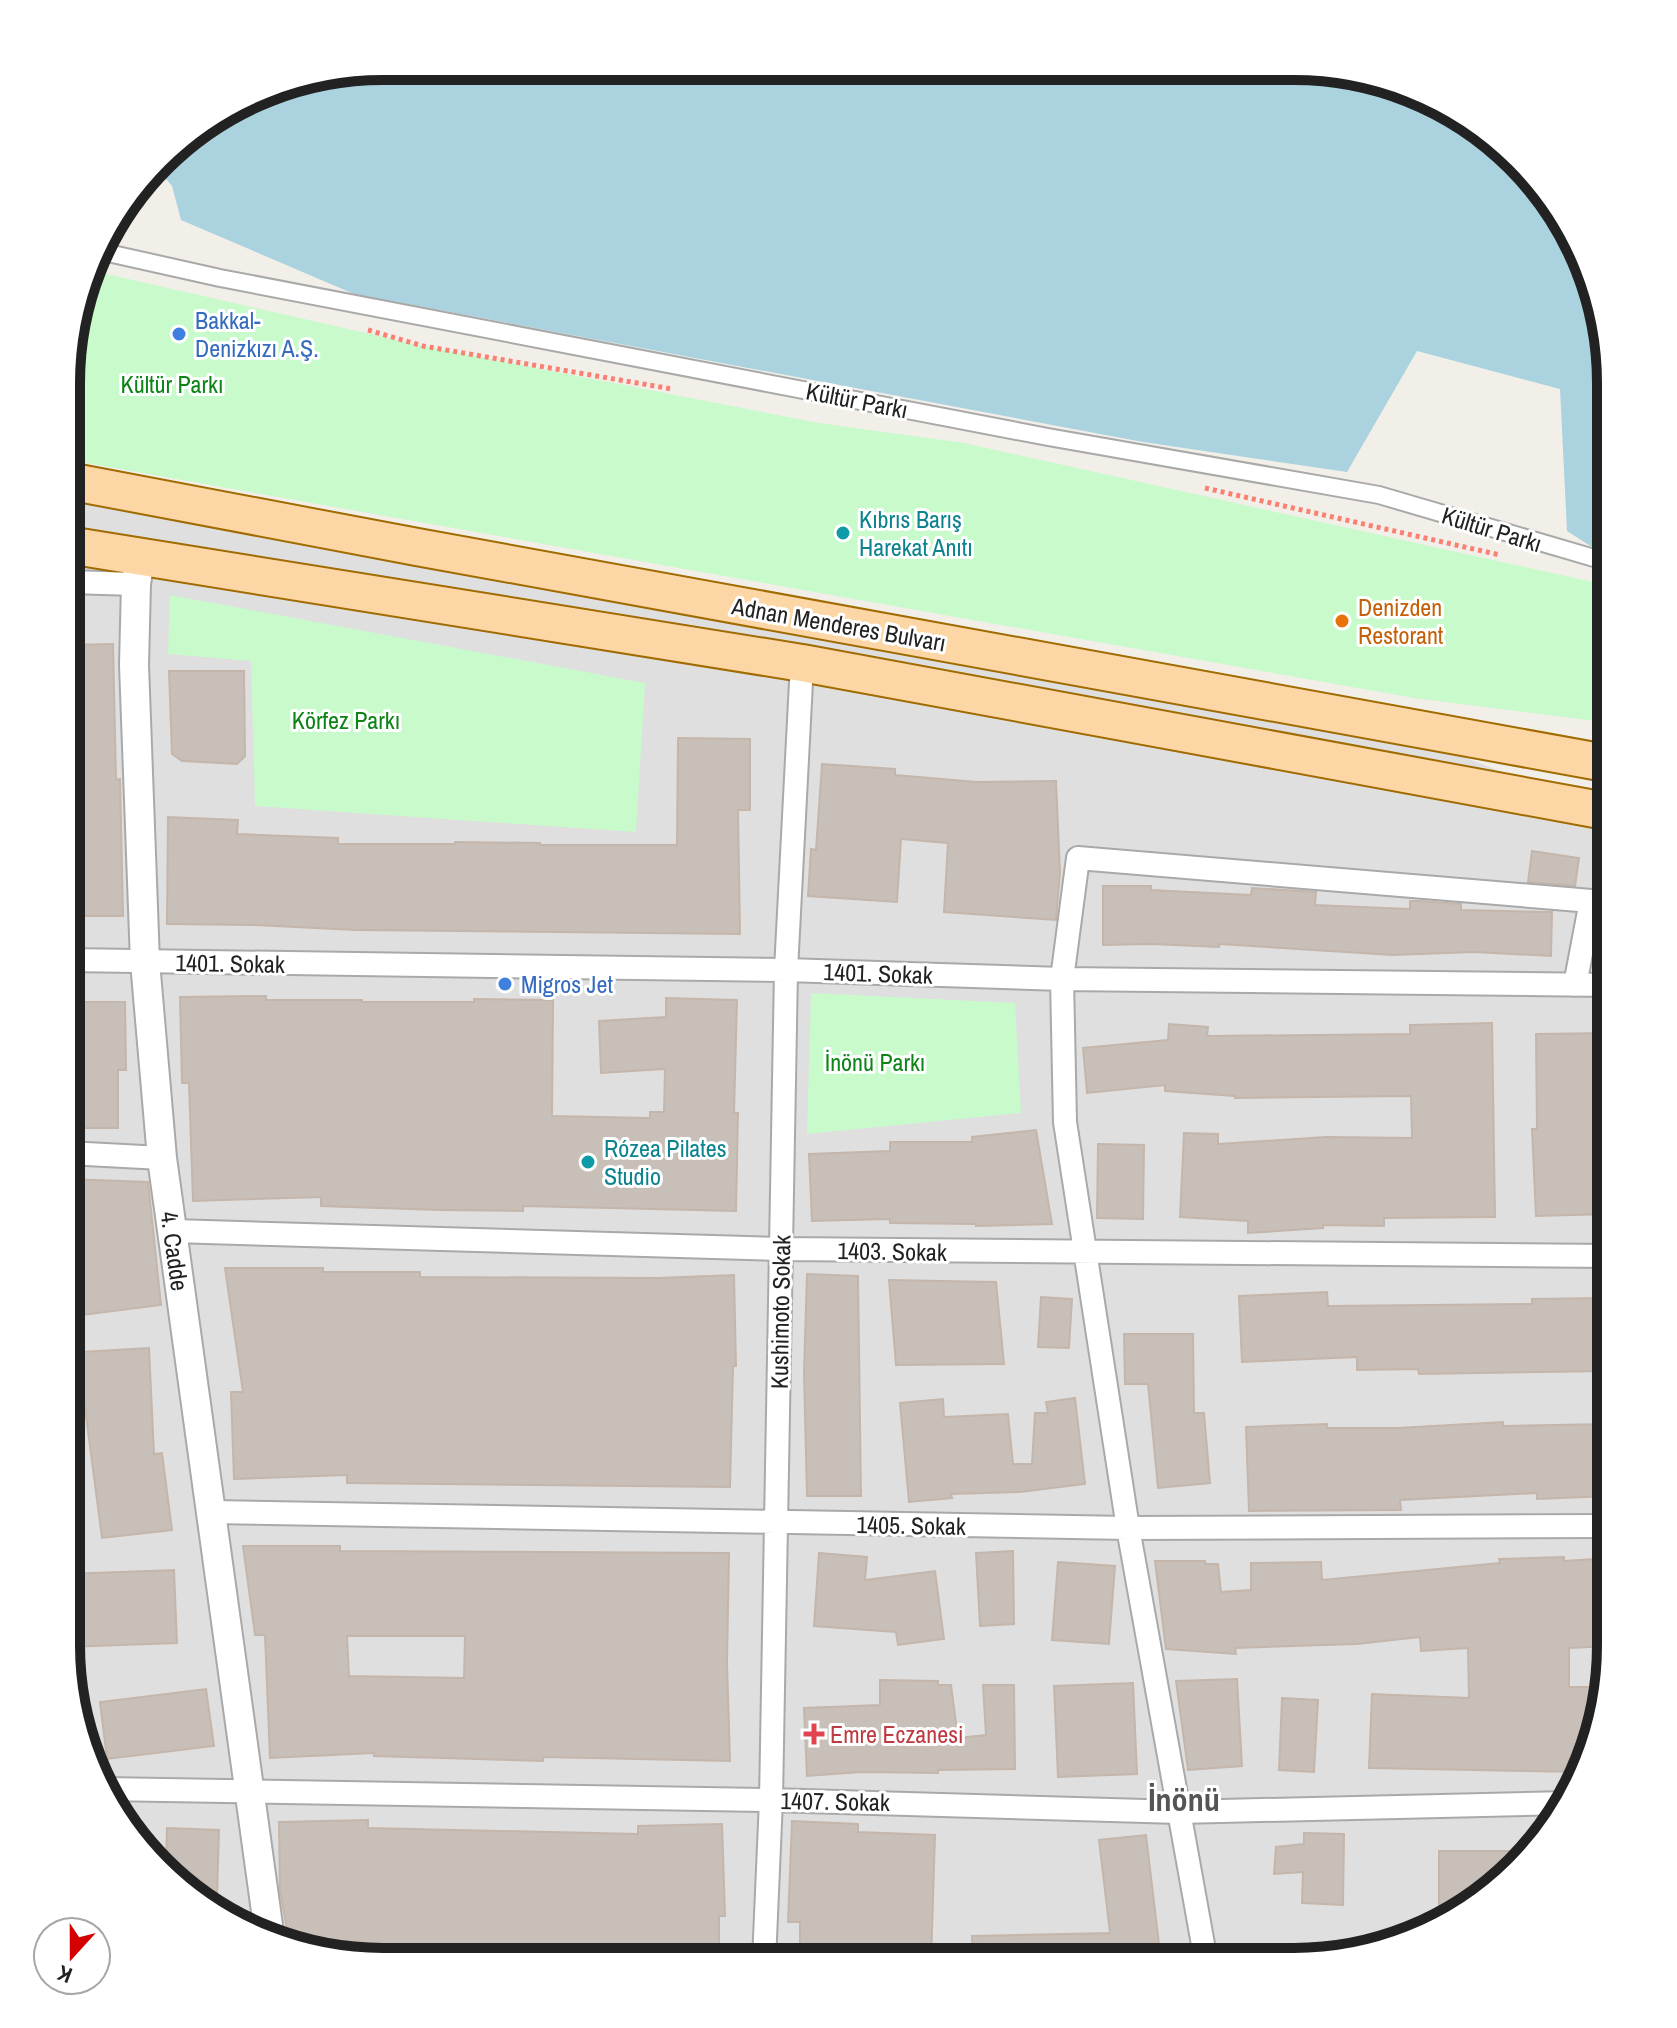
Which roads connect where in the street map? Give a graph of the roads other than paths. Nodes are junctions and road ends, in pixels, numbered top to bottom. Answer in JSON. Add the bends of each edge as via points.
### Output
{"nodes":[{"id":1,"x":109,"y":253,"type":"edge"},
{"id":2,"x":80,"y":483,"type":"edge"},
{"id":3,"x":80,"y":549,"type":"edge"},
{"id":4,"x":1597,"y":559,"type":"edge"},
{"id":5,"x":138,"y":571,"type":"junction"},
{"id":6,"x":80,"y":580,"type":"edge"},
{"id":7,"x":802,"y":663,"type":"junction"},
{"id":8,"x":1597,"y":761,"type":"edge"},
{"id":9,"x":1597,"y":809,"type":"edge"},
{"id":10,"x":80,"y":960,"type":"edge"},
{"id":11,"x":145,"y":962,"type":"junction"},
{"id":12,"x":786,"y":970,"type":"junction"},
{"id":13,"x":1062,"y":979,"type":"junction"},
{"id":14,"x":1575,"y":985,"type":"junction"},
{"id":15,"x":1597,"y":985,"type":"edge"},
{"id":16,"x":80,"y":1154,"type":"edge"},
{"id":17,"x":162,"y":1158,"type":"junction"},
{"id":18,"x":173,"y":1231,"type":"junction"},
{"id":19,"x":781,"y":1249,"type":"junction"},
{"id":20,"x":1086,"y":1253,"type":"junction"},
{"id":21,"x":1597,"y":1256,"type":"edge"},
{"id":22,"x":211,"y":1512,"type":"junction"},
{"id":23,"x":775,"y":1523,"type":"junction"},
{"id":24,"x":1597,"y":1526,"type":"edge"},
{"id":25,"x":1128,"y":1528,"type":"junction"},
{"id":26,"x":117,"y":1789,"type":"edge"},
{"id":27,"x":250,"y":1790,"type":"junction"},
{"id":28,"x":771,"y":1800,"type":"junction"},
{"id":29,"x":1552,"y":1803,"type":"edge"},
{"id":30,"x":1179,"y":1812,"type":"junction"},
{"id":31,"x":268,"y":1925,"type":"edge"},
{"id":32,"x":765,"y":1948,"type":"edge"},
{"id":33,"x":1204,"y":1948,"type":"edge"}],
"edges":[{"from":1,"to":4,"type":"street","name":"Kültür Parkı","via":[[1063,440],[1379,495]]},
{"from":2,"to":8,"type":"main road","name":"Adnan Menderes Bulvarı"},
{"from":3,"to":5,"type":"main road","name":"Adnan Menderes Bulvarı"},
{"from":5,"to":6,"type":"street"},
{"from":5,"to":7,"type":"main road","name":"Adnan Menderes Bulvarı"},
{"from":5,"to":11,"type":"street","name":"4. Cadde","via":[[134,665]]},
{"from":7,"to":9,"type":"main road","name":"Adnan Menderes Bulvarı"},
{"from":7,"to":12,"type":"street","name":"Kushimoto Sokak"},
{"from":10,"to":11,"type":"street","name":"1401. Sokak"},
{"from":11,"to":12,"type":"street","name":"1401. Sokak"},
{"from":11,"to":17,"type":"street","name":"4. Cadde"},
{"from":12,"to":13,"type":"street","name":"1401. Sokak"},
{"from":12,"to":19,"type":"street","name":"Kushimoto Sokak"},
{"from":13,"to":14,"type":"street","name":"1401. Sokak"},
{"from":13,"to":14,"type":"street","via":[[1078,858],[1591,901]]},
{"from":13,"to":20,"type":"street","via":[[1065,1122]]},
{"from":14,"to":15,"type":"street","name":"1401. Sokak"},
{"from":16,"to":17,"type":"street"},
{"from":17,"to":18,"type":"street","name":"4. Cadde"},
{"from":18,"to":19,"type":"street","name":"1403. Sokak"},
{"from":18,"to":22,"type":"street","name":"4. Cadde"},
{"from":19,"to":20,"type":"street","name":"1403. Sokak"},
{"from":19,"to":23,"type":"street","name":"Kushimoto Sokak"},
{"from":20,"to":21,"type":"street","name":"1403. Sokak"},
{"from":20,"to":25,"type":"street"},
{"from":22,"to":23,"type":"street","name":"1405. Sokak"},
{"from":22,"to":27,"type":"street","name":"4. Cadde"},
{"from":23,"to":25,"type":"street","name":"1405. Sokak"},
{"from":23,"to":28,"type":"street","name":"Kushimoto Sokak"},
{"from":24,"to":25,"type":"street","name":"1405. Sokak"},
{"from":25,"to":30,"type":"street"},
{"from":26,"to":27,"type":"street","name":"1407. Sokak"},
{"from":27,"to":28,"type":"street","name":"1407. Sokak"},
{"from":27,"to":31,"type":"street","name":"4. Cadde"},
{"from":28,"to":30,"type":"street","name":"1407. Sokak"},
{"from":28,"to":32,"type":"street","name":"Kushimoto Sokak"},
{"from":29,"to":30,"type":"street","name":"1407. Sokak"},
{"from":30,"to":33,"type":"street"}]}
